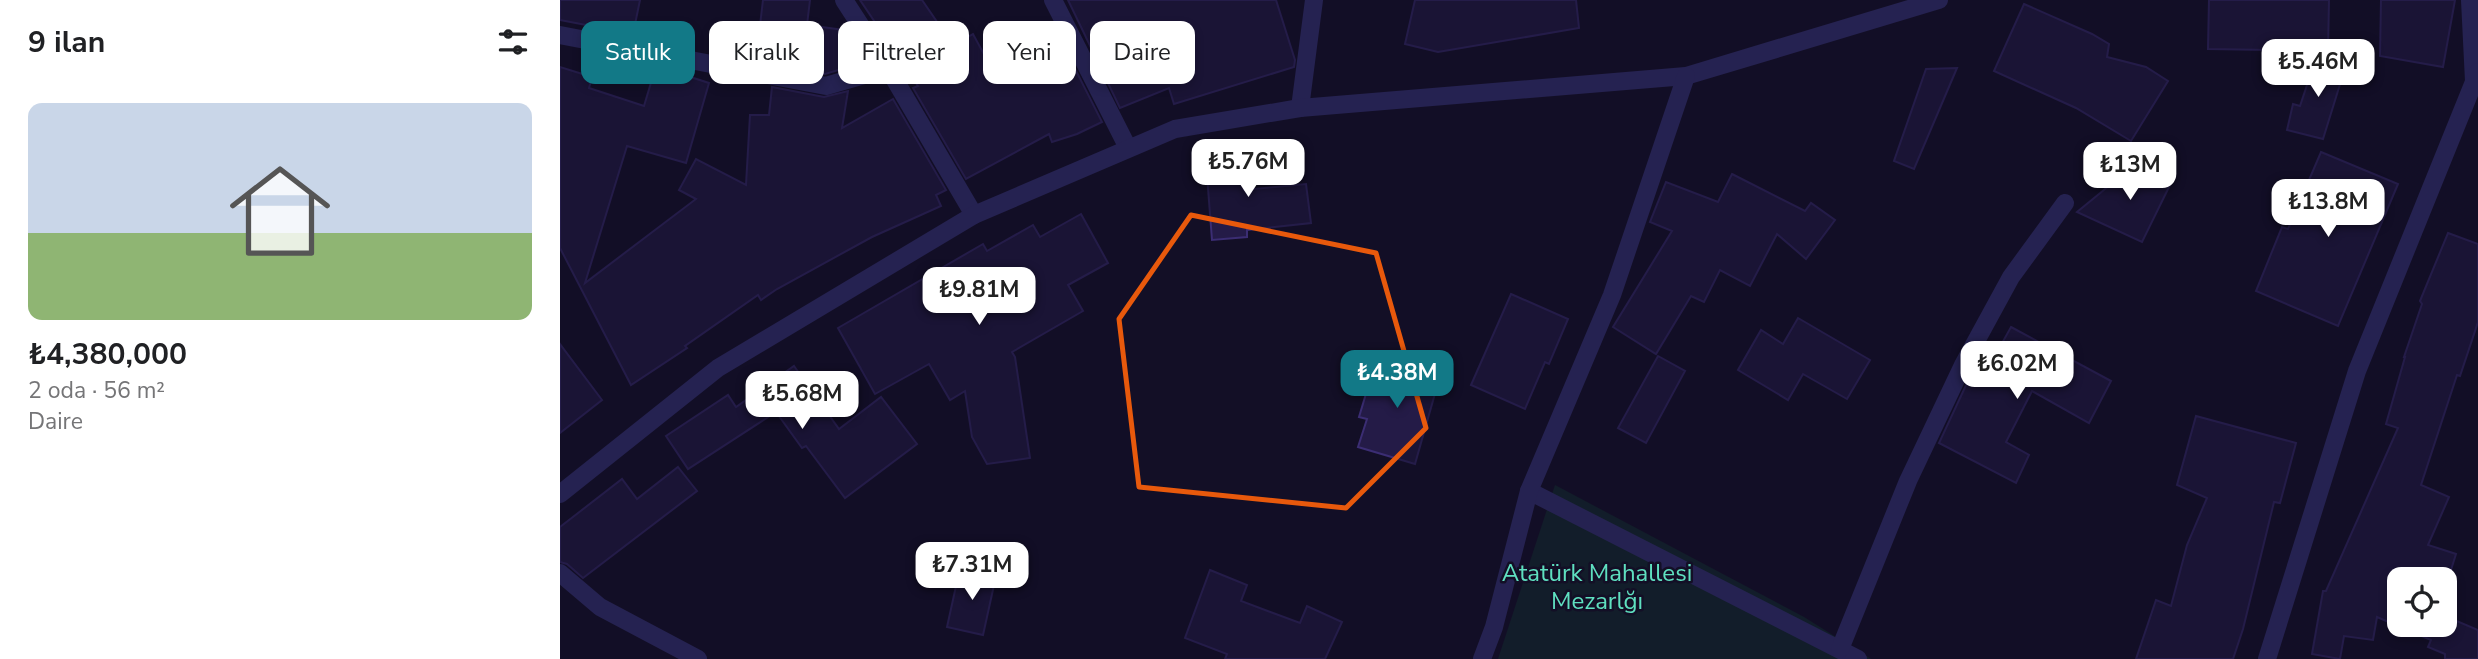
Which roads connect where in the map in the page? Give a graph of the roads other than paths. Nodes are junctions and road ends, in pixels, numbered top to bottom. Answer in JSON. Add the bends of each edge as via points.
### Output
{"nodes":[{"id":1,"x":844,"y":0,"type":"edge"},
{"id":2,"x":1053,"y":0,"type":"edge"},
{"id":3,"x":1314,"y":0,"type":"edge"},
{"id":4,"x":1939,"y":0,"type":"edge"},
{"id":5,"x":2470,"y":0,"type":"edge"},
{"id":6,"x":858,"y":21,"type":"edge"},
{"id":7,"x":560,"y":35,"type":"edge"},
{"id":8,"x":1686,"y":76,"type":"junction"},
{"id":9,"x":2476,"y":76,"type":"edge"},
{"id":10,"x":838,"y":83,"type":"edge"},
{"id":11,"x":897,"y":84,"type":"edge"},
{"id":12,"x":1300,"y":108,"type":"junction"},
{"id":13,"x":1128,"y":148,"type":"junction"},
{"id":14,"x":2065,"y":203,"type":"dead end"},
{"id":15,"x":974,"y":215,"type":"junction"},
{"id":16,"x":1529,"y":491,"type":"junction"},
{"id":17,"x":560,"y":494,"type":"edge"},
{"id":18,"x":560,"y":573,"type":"edge"},
{"id":19,"x":1840,"y":649,"type":"junction"},
{"id":20,"x":698,"y":659,"type":"edge"},
{"id":21,"x":1482,"y":659,"type":"edge"},
{"id":22,"x":1858,"y":659,"type":"edge"},
{"id":23,"x":2266,"y":659,"type":"edge"}],
"edges":[{"from":1,"to":6,"type":"street"},
{"from":2,"to":13,"type":"street"},
{"from":3,"to":12,"type":"street"},
{"from":4,"to":8,"type":"street"},
{"from":5,"to":9,"type":"street"},
{"from":7,"to":10,"type":"street","via":[[826,86]]},
{"from":8,"to":12,"type":"street"},
{"from":8,"to":16,"type":"street","via":[[1612,295]]},
{"from":9,"to":23,"type":"street","via":[[2357,371]]},
{"from":11,"to":15,"type":"street"},
{"from":12,"to":13,"type":"street","via":[[1175,129]]},
{"from":13,"to":15,"type":"street"},
{"from":14,"to":19,"type":"street","via":[[2011,277],[1963,365],[1908,481]]},
{"from":15,"to":17,"type":"street","via":[[718,368]]},
{"from":16,"to":19,"type":"street"},
{"from":16,"to":21,"type":"street"},
{"from":18,"to":20,"type":"street","via":[[600,607]]},
{"from":19,"to":22,"type":"street"}]}
